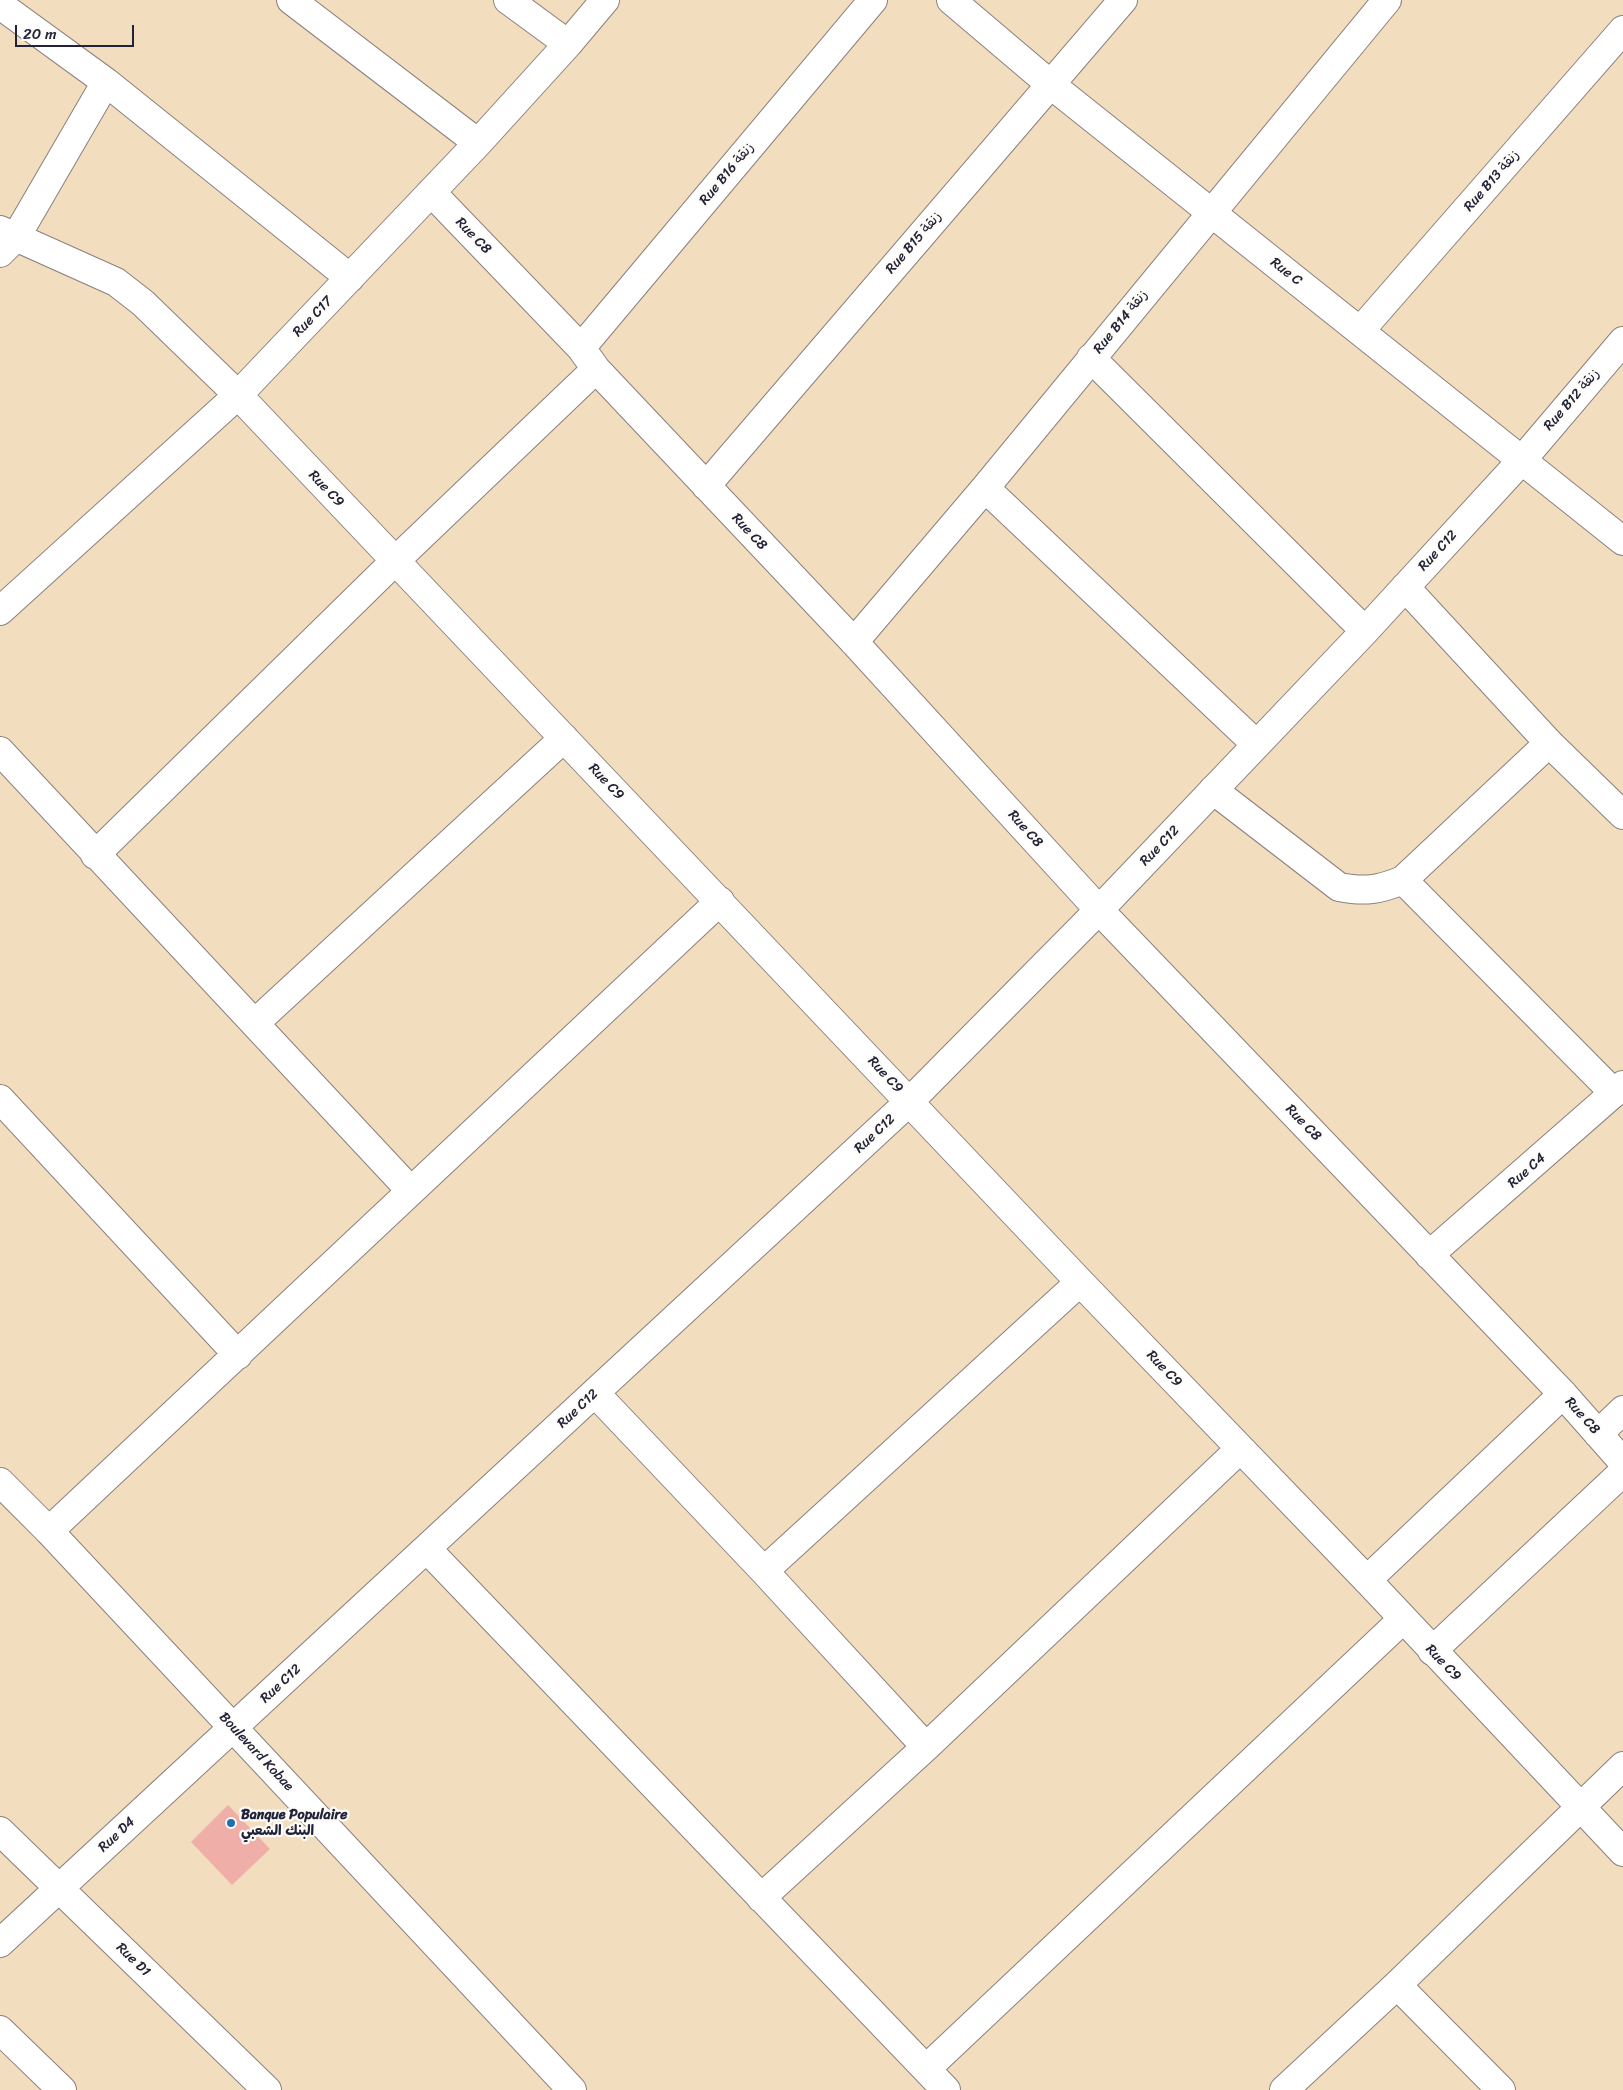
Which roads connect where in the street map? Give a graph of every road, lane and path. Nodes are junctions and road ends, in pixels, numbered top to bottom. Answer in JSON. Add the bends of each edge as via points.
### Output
{"nodes":[{"id":1,"x":291,"y":0,"type":"edge"},
{"id":2,"x":508,"y":0,"type":"edge"},
{"id":3,"x":604,"y":0,"type":"edge"},
{"id":4,"x":873,"y":0,"type":"edge"},
{"id":5,"x":951,"y":0,"type":"edge"},
{"id":6,"x":1123,"y":0,"type":"edge"},
{"id":7,"x":1387,"y":0,"type":"edge"},
{"id":8,"x":0,"y":5,"type":"edge"},
{"id":9,"x":1623,"y":30,"type":"edge"},
{"id":10,"x":568,"y":44,"type":"junction"},
{"id":11,"x":106,"y":82,"type":"junction"},
{"id":12,"x":1050,"y":84,"type":"junction"},
{"id":13,"x":478,"y":143,"type":"junction"},
{"id":14,"x":431,"y":192,"type":"junction"},
{"id":15,"x":1211,"y":212,"type":"junction"},
{"id":16,"x":5,"y":240,"type":"edge"},
{"id":17,"x":350,"y":278,"type":"junction"},
{"id":18,"x":1360,"y":331,"type":"junction"},
{"id":19,"x":1623,"y":341,"type":"edge"},
{"id":20,"x":588,"y":358,"type":"junction"},
{"id":21,"x":1092,"y":358,"type":"junction"},
{"id":22,"x":238,"y":395,"type":"junction"},
{"id":23,"x":1522,"y":460,"type":"junction"},
{"id":24,"x":706,"y":486,"type":"junction"},
{"id":25,"x":985,"y":488,"type":"junction"},
{"id":26,"x":1623,"y":541,"type":"edge"},
{"id":27,"x":395,"y":561,"type":"junction"},
{"id":28,"x":1405,"y":587,"type":"junction"},
{"id":29,"x":0,"y":611,"type":"edge"},
{"id":30,"x":1365,"y":631,"type":"junction"},
{"id":31,"x":854,"y":642,"type":"junction"},
{"id":32,"x":564,"y":738,"type":"junction"},
{"id":33,"x":1549,"y":743,"type":"junction"},
{"id":34,"x":1256,"y":744,"type":"junction"},
{"id":35,"x":0,"y":751,"type":"edge"},
{"id":36,"x":1213,"y":790,"type":"junction"},
{"id":37,"x":1623,"y":815,"type":"edge"},
{"id":38,"x":95,"y":855,"type":"junction"},
{"id":39,"x":1403,"y":880,"type":"junction"},
{"id":40,"x":720,"y":901,"type":"junction"},
{"id":41,"x":1099,"y":910,"type":"junction"},
{"id":42,"x":255,"y":1023,"type":"junction"},
{"id":43,"x":1619,"y":1089,"type":"edge"},
{"id":44,"x":0,"y":1099,"type":"edge"},
{"id":45,"x":910,"y":1101,"type":"junction"},
{"id":46,"x":411,"y":1191,"type":"junction"},
{"id":47,"x":1429,"y":1255,"type":"junction"},
{"id":48,"x":1080,"y":1282,"type":"junction"},
{"id":49,"x":238,"y":1354,"type":"junction"},
{"id":50,"x":595,"y":1393,"type":"junction"},
{"id":51,"x":1563,"y":1394,"type":"junction"},
{"id":52,"x":1623,"y":1410,"type":"edge"},
{"id":53,"x":1598,"y":1434,"type":"junction"},
{"id":54,"x":1240,"y":1449,"type":"junction"},
{"id":55,"x":1623,"y":1462,"type":"edge"},
{"id":56,"x":1623,"y":1472,"type":"edge"},
{"id":57,"x":0,"y":1482,"type":"edge"},
{"id":58,"x":49,"y":1531,"type":"junction"},
{"id":59,"x":427,"y":1549,"type":"junction"},
{"id":60,"x":764,"y":1571,"type":"junction"},
{"id":61,"x":1367,"y":1580,"type":"junction"},
{"id":62,"x":1402,"y":1620,"type":"junction"},
{"id":63,"x":1432,"y":1651,"type":"junction"},
{"id":64,"x":233,"y":1727,"type":"junction"},
{"id":65,"x":926,"y":1747,"type":"junction"},
{"id":66,"x":1623,"y":1766,"type":"edge"},
{"id":67,"x":1581,"y":1808,"type":"junction"},
{"id":68,"x":0,"y":1831,"type":"edge"},
{"id":69,"x":1623,"y":1852,"type":"edge"},
{"id":70,"x":60,"y":1888,"type":"junction"},
{"id":71,"x":761,"y":1898,"type":"junction"},
{"id":72,"x":0,"y":1944,"type":"edge"},
{"id":73,"x":1398,"y":1985,"type":"junction"},
{"id":74,"x":0,"y":2030,"type":"edge"},
{"id":75,"x":926,"y":2069,"type":"junction"},
{"id":76,"x":62,"y":2090,"type":"edge"},
{"id":77,"x":267,"y":2090,"type":"edge"},
{"id":78,"x":572,"y":2090,"type":"edge"},
{"id":79,"x":946,"y":2090,"type":"edge"},
{"id":80,"x":1284,"y":2090,"type":"edge"},
{"id":81,"x":1501,"y":2090,"type":"edge"}],
"edges":[{"from":1,"to":13,"type":"street"},
{"from":2,"to":10,"type":"street"},
{"from":3,"to":10,"type":"street","name":"Rue C17"},
{"from":4,"to":20,"type":"street","name":"Rue B16 زنقة"},
{"from":5,"to":12,"type":"street","name":"Rue C"},
{"from":6,"to":12,"type":"street","name":"Rue B15 زنقة"},
{"from":7,"to":15,"type":"street","name":"Rue B14 زنقة"},
{"from":8,"to":11,"type":"street"},
{"from":9,"to":18,"type":"street","name":"Rue B13 زنقة"},
{"from":10,"to":13,"type":"street","name":"Rue C17"},
{"from":11,"to":16,"type":"street"},
{"from":11,"to":17,"type":"street"},
{"from":12,"to":15,"type":"street","name":"Rue C"},
{"from":12,"to":24,"type":"street","name":"Rue B15 زنقة"},
{"from":13,"to":14,"type":"street","name":"Rue C17"},
{"from":14,"to":17,"type":"street","name":"Rue C17"},
{"from":14,"to":20,"type":"street","name":"Rue C8"},
{"from":15,"to":18,"type":"street","name":"Rue C"},
{"from":15,"to":21,"type":"street","name":"Rue B14 زنقة"},
{"from":16,"to":22,"type":"street","name":"Rue C9","via":[[116,282],[142,302]]},
{"from":17,"to":22,"type":"street","name":"Rue C17"},
{"from":18,"to":23,"type":"street","name":"Rue C"},
{"from":19,"to":23,"type":"street","name":"Rue B12 زنقة"},
{"from":20,"to":24,"type":"street","name":"Rue C8"},
{"from":20,"to":27,"type":"street","name":"Rue B16 زنقة"},
{"from":21,"to":25,"type":"street","name":"Rue B14 زنقة"},
{"from":21,"to":30,"type":"street"},
{"from":22,"to":27,"type":"street","name":"Rue C9"},
{"from":22,"to":29,"type":"street","name":"Rue C17"},
{"from":23,"to":26,"type":"street","name":"Rue C"},
{"from":23,"to":28,"type":"street","name":"Rue C12"},
{"from":24,"to":31,"type":"street","name":"Rue C8"},
{"from":25,"to":31,"type":"street","name":"Rue B14 زنقة"},
{"from":25,"to":34,"type":"street"},
{"from":27,"to":32,"type":"street","name":"Rue C9"},
{"from":27,"to":38,"type":"street","name":"Rue B16 زنقة"},
{"from":28,"to":30,"type":"street","name":"Rue C12"},
{"from":28,"to":33,"type":"street"},
{"from":30,"to":34,"type":"street","name":"Rue C12"},
{"from":31,"to":41,"type":"street","name":"Rue C8"},
{"from":32,"to":40,"type":"street","name":"Rue C9"},
{"from":32,"to":42,"type":"street"},
{"from":33,"to":37,"type":"street"},
{"from":33,"to":39,"type":"street"},
{"from":34,"to":36,"type":"street","name":"Rue C12"},
{"from":35,"to":38,"type":"street"},
{"from":36,"to":39,"type":"street","via":[[1339,888],[1358,891],[1382,889]]},
{"from":36,"to":41,"type":"street","name":"Rue C12"},
{"from":38,"to":42,"type":"street"},
{"from":39,"to":43,"type":"street"},
{"from":40,"to":45,"type":"street","name":"Rue C9"},
{"from":40,"to":46,"type":"street"},
{"from":41,"to":45,"type":"street","name":"Rue C12"},
{"from":41,"to":47,"type":"street","name":"Rue C8"},
{"from":42,"to":46,"type":"street"},
{"from":43,"to":47,"type":"street","name":"Rue C4"},
{"from":44,"to":49,"type":"street"},
{"from":45,"to":48,"type":"street","name":"Rue C9"},
{"from":45,"to":50,"type":"street","name":"Rue C12"},
{"from":46,"to":49,"type":"street"},
{"from":47,"to":51,"type":"street","name":"Rue C8"},
{"from":48,"to":54,"type":"street","name":"Rue C9"},
{"from":48,"to":60,"type":"street"},
{"from":49,"to":58,"type":"street"},
{"from":50,"to":59,"type":"street","name":"Rue C12"},
{"from":50,"to":60,"type":"street"},
{"from":51,"to":53,"type":"street","name":"Rue C8"},
{"from":51,"to":61,"type":"street"},
{"from":52,"to":53,"type":"street"},
{"from":53,"to":55,"type":"street","name":"Rue C8"},
{"from":54,"to":61,"type":"street","name":"Rue C9"},
{"from":54,"to":65,"type":"street"},
{"from":56,"to":63,"type":"street"},
{"from":57,"to":58,"type":"street","name":"Boulevard Kobae"},
{"from":58,"to":64,"type":"street","name":"Boulevard Kobae"},
{"from":59,"to":64,"type":"street","name":"Rue C12"},
{"from":59,"to":71,"type":"street"},
{"from":60,"to":65,"type":"street"},
{"from":61,"to":62,"type":"street","name":"Rue C9"},
{"from":62,"to":63,"type":"street","name":"Rue C9"},
{"from":62,"to":75,"type":"street"},
{"from":63,"to":67,"type":"street","name":"Rue C9"},
{"from":64,"to":70,"type":"street","name":"Rue D4"},
{"from":64,"to":78,"type":"street","name":"Boulevard Kobae"},
{"from":65,"to":71,"type":"street"},
{"from":66,"to":67,"type":"street"},
{"from":67,"to":69,"type":"street","name":"Rue C9"},
{"from":67,"to":73,"type":"street"},
{"from":68,"to":70,"type":"street","name":"Rue D1"},
{"from":70,"to":72,"type":"street","name":"Rue D4"},
{"from":70,"to":77,"type":"street","name":"Rue D1"},
{"from":71,"to":75,"type":"street"},
{"from":73,"to":80,"type":"street"},
{"from":73,"to":81,"type":"street"},
{"from":74,"to":76,"type":"street"},
{"from":75,"to":79,"type":"street"}]}
